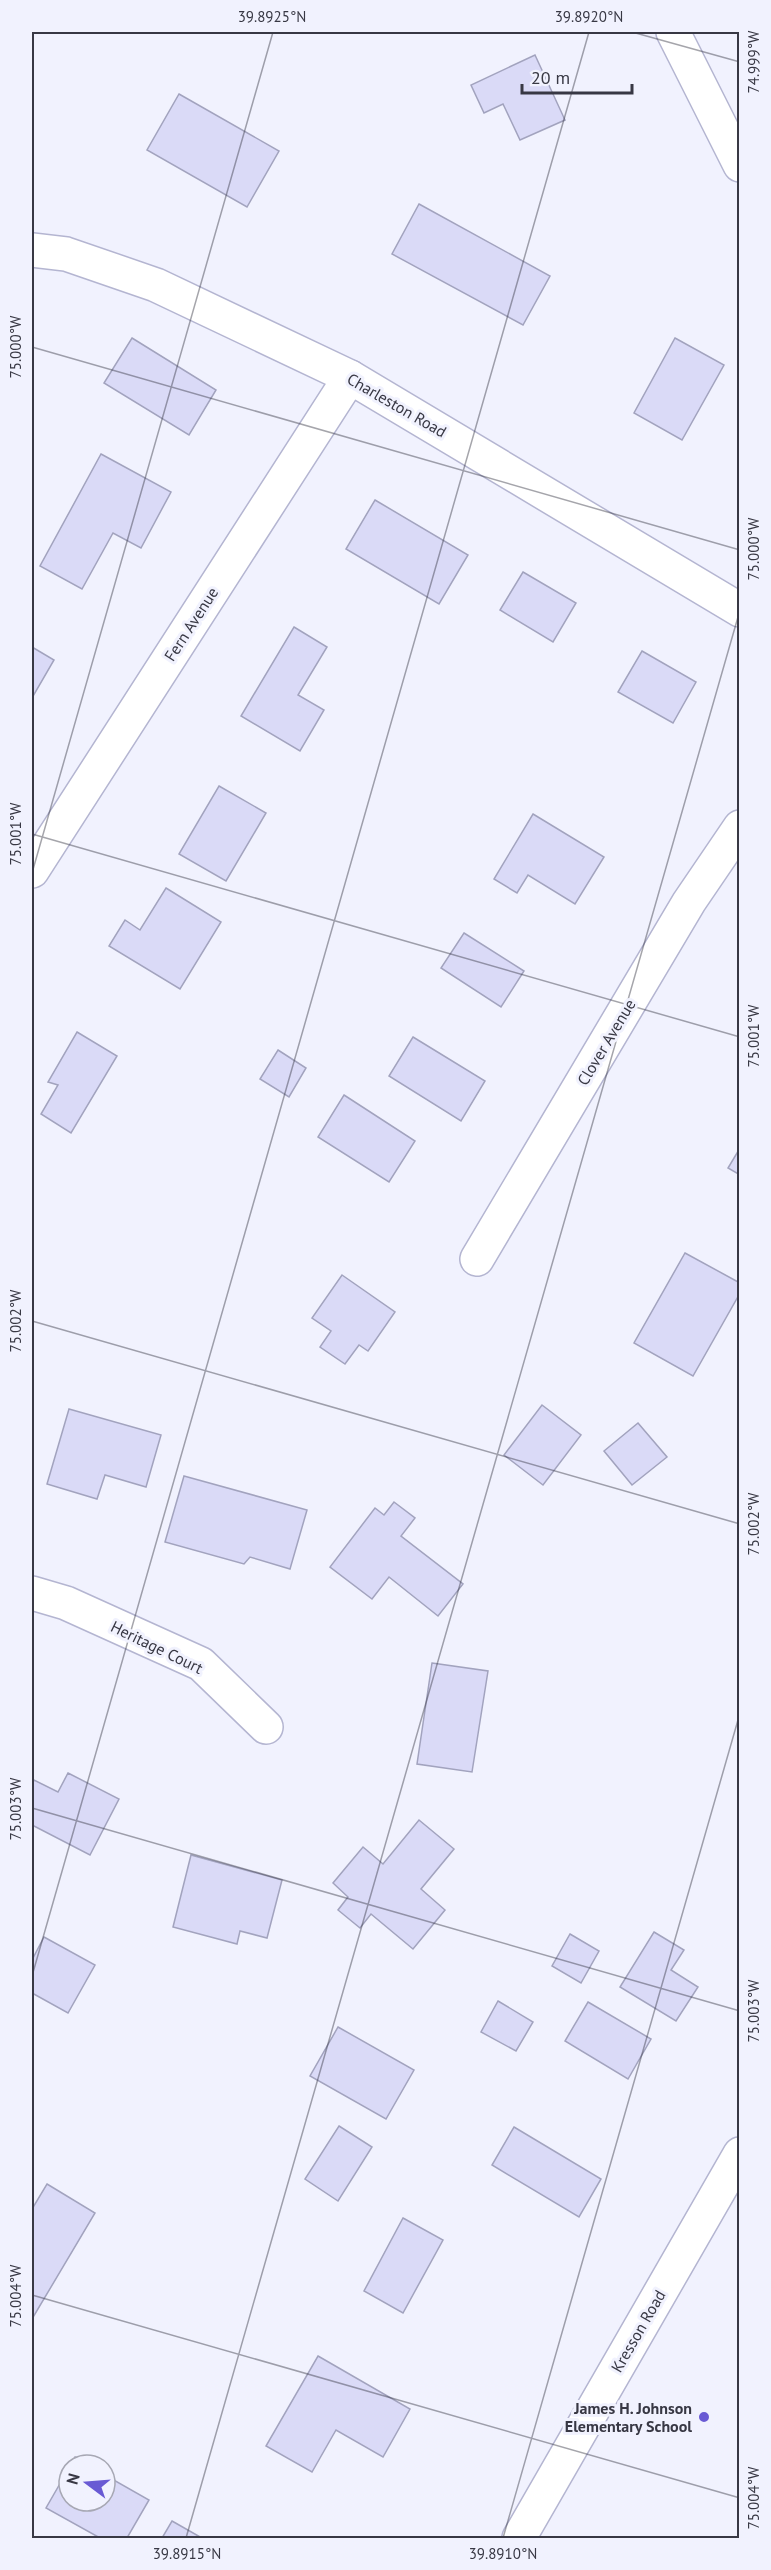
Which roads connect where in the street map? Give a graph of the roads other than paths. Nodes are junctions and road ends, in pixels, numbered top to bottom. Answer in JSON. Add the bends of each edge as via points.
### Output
{"nodes":[{"id":1,"x":673,"y":32,"type":"edge"},
{"id":2,"x":740,"y":165,"type":"edge"},
{"id":3,"x":32,"y":250,"type":"edge"},
{"id":4,"x":350,"y":377,"type":"junction"},
{"id":5,"x":740,"y":610,"type":"edge"},
{"id":6,"x":740,"y":827,"type":"edge"},
{"id":7,"x":32,"y":872,"type":"edge"},
{"id":8,"x":477,"y":1259,"type":"dead end"},
{"id":9,"x":32,"y":1593,"type":"edge"},
{"id":10,"x":266,"y":1727,"type":"dead end"},
{"id":11,"x":740,"y":2154,"type":"edge"},
{"id":12,"x":519,"y":2538,"type":"edge"}],
"edges":[{"from":1,"to":2,"type":"street"},
{"from":3,"to":4,"type":"street","name":"Charleston Road","via":[[66,254],[156,285]]},
{"from":4,"to":5,"type":"street","name":"Charleston Road"},
{"from":4,"to":7,"type":"street","name":"Fern Avenue"},
{"from":6,"to":8,"type":"street","name":"Clover Avenue","via":[[683,912]]},
{"from":9,"to":10,"type":"street","name":"Heritage Court","via":[[66,1603],[201,1664]]},
{"from":11,"to":12,"type":"street","name":"Kresson Road"}]}
